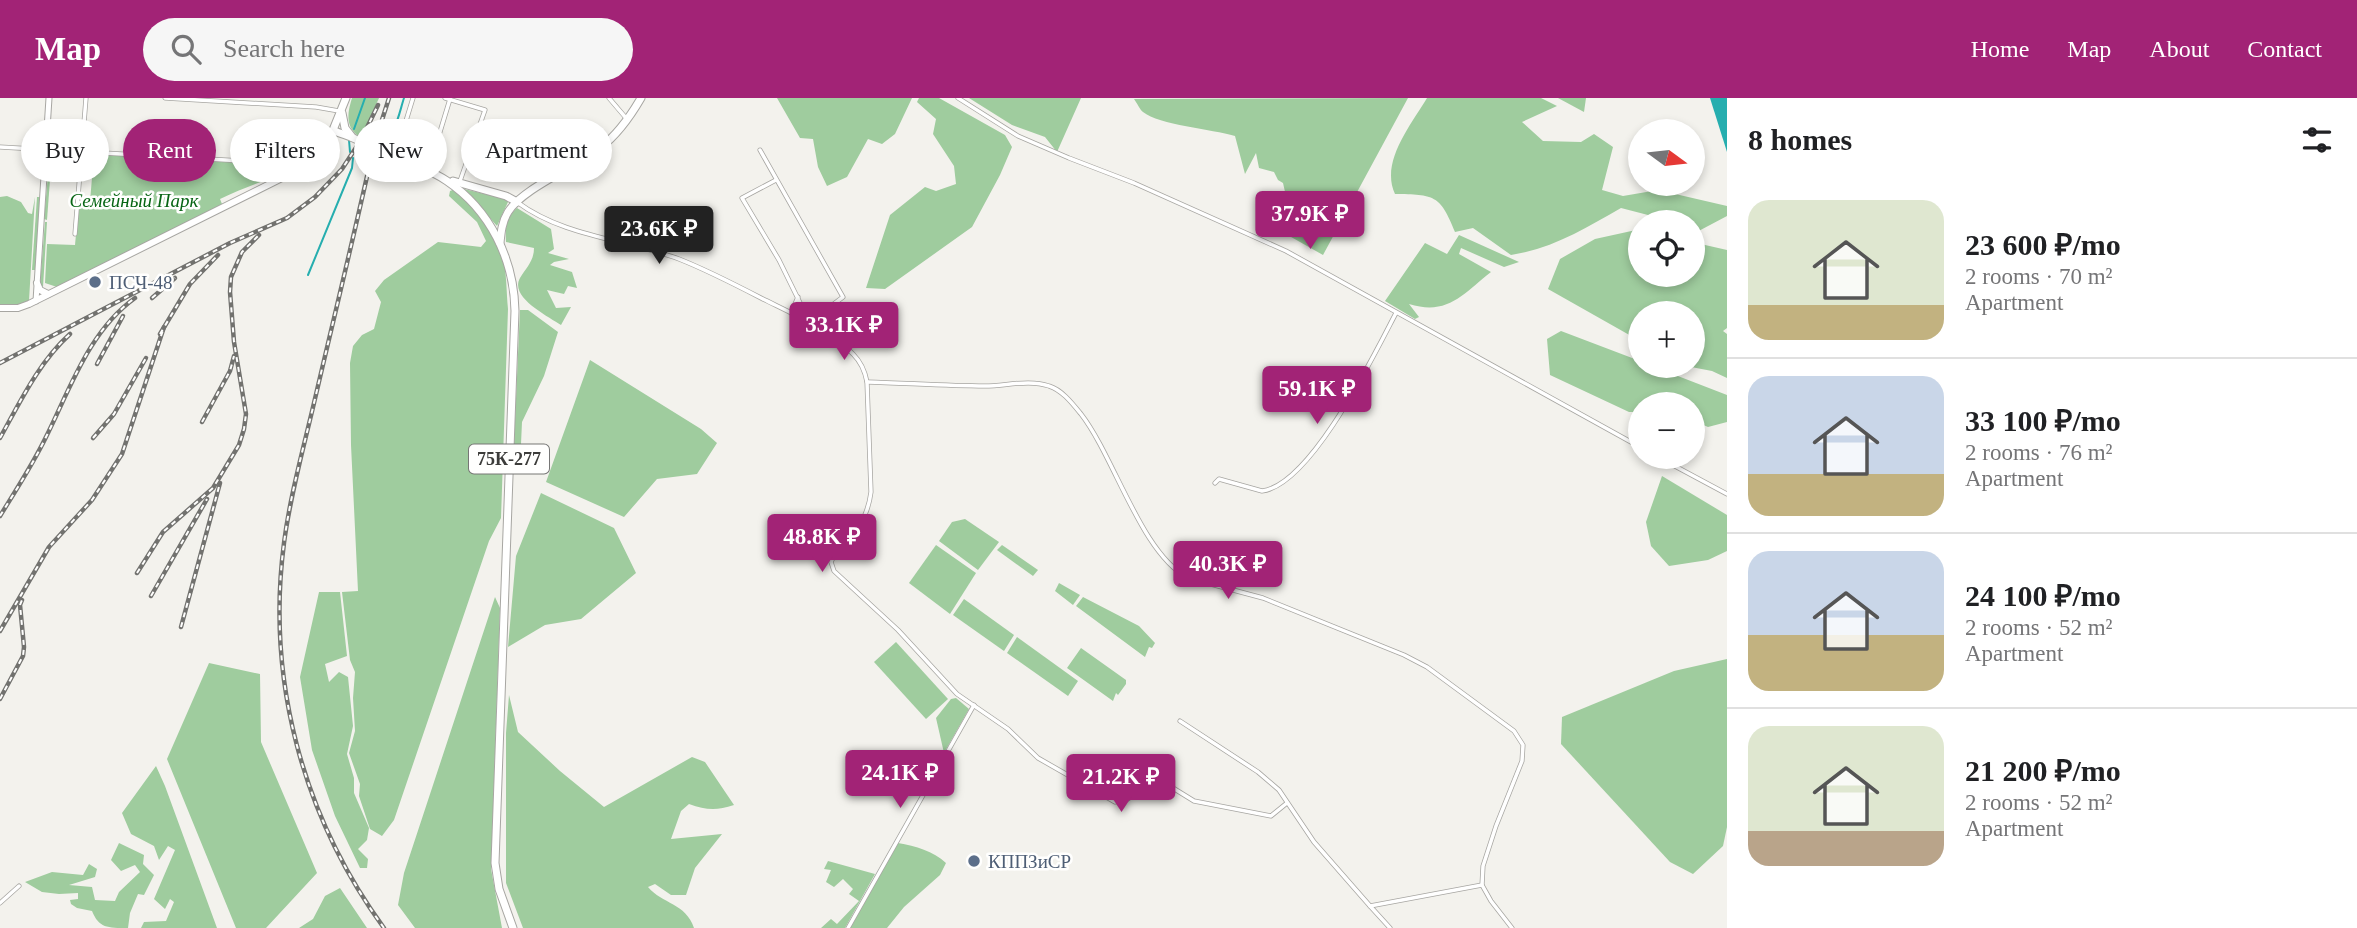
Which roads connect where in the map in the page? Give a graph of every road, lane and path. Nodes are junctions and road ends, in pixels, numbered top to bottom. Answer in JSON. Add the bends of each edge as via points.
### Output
{"nodes":[{"id":1,"x":49,"y":98,"type":"edge"},
{"id":2,"x":86,"y":98,"type":"edge"},
{"id":3,"x":165,"y":98,"type":"edge"},
{"id":4,"x":346,"y":98,"type":"edge"},
{"id":5,"x":413,"y":98,"type":"edge"},
{"id":6,"x":610,"y":98,"type":"edge"},
{"id":7,"x":640,"y":98,"type":"edge"},
{"id":8,"x":958,"y":98,"type":"edge"},
{"id":9,"x":449,"y":99,"type":"edge"},
{"id":10,"x":342,"y":109,"type":"junction"},
{"id":11,"x":48,"y":119,"type":"edge"},
{"id":12,"x":84,"y":119,"type":"edge"},
{"id":13,"x":338,"y":119,"type":"edge"},
{"id":14,"x":407,"y":119,"type":"edge"},
{"id":15,"x":443,"y":119,"type":"edge"},
{"id":16,"x":482,"y":119,"type":"edge"},
{"id":17,"x":627,"y":120,"type":"junction"},
{"id":18,"x":340,"y":129,"type":"edge"},
{"id":19,"x":344,"y":131,"type":"junction"},
{"id":20,"x":340,"y":134,"type":"edge"},
{"id":21,"x":612,"y":136,"type":"edge"},
{"id":22,"x":354,"y":138,"type":"edge"},
{"id":23,"x":0,"y":147,"type":"edge"},
{"id":24,"x":21,"y":148,"type":"edge"},
{"id":25,"x":760,"y":150,"type":"dead end"},
{"id":26,"x":109,"y":153,"type":"edge"},
{"id":27,"x":230,"y":160,"type":"edge"},
{"id":28,"x":461,"y":177,"type":"edge"},
{"id":29,"x":447,"y":179,"type":"edge"},
{"id":30,"x":447,"y":180,"type":"edge"},
{"id":31,"x":776,"y":180,"type":"junction"},
{"id":32,"x":44,"y":182,"type":"edge"},
{"id":33,"x":79,"y":182,"type":"edge"},
{"id":34,"x":274,"y":182,"type":"edge"},
{"id":35,"x":547,"y":182,"type":"edge"},
{"id":36,"x":459,"y":183,"type":"junction"},
{"id":37,"x":517,"y":202,"type":"junction"},
{"id":38,"x":75,"y":234,"type":"dead end"},
{"id":39,"x":500,"y":244,"type":"junction"},
{"id":40,"x":37,"y":283,"type":"junction"},
{"id":41,"x":50,"y":294,"type":"junction"},
{"id":42,"x":798,"y":298,"type":"junction"},
{"id":43,"x":36,"y":301,"type":"junction"},
{"id":44,"x":0,"y":308,"type":"edge"},
{"id":45,"x":791,"y":313,"type":"junction"},
{"id":46,"x":1396,"y":313,"type":"junction"},
{"id":47,"x":810,"y":323,"type":"junction"},
{"id":48,"x":867,"y":382,"type":"junction"},
{"id":49,"x":1628,"y":440,"type":"edge"},
{"id":50,"x":1680,"y":469,"type":"edge"},
{"id":51,"x":1215,"y":483,"type":"dead end"},
{"id":52,"x":1727,"y":494,"type":"edge"},
{"id":53,"x":974,"y":705,"type":"junction"},
{"id":54,"x":1180,"y":721,"type":"dead end"},
{"id":55,"x":1287,"y":803,"type":"junction"},
{"id":56,"x":1482,"y":885,"type":"junction"},
{"id":57,"x":19,"y":886,"type":"dead end"},
{"id":58,"x":0,"y":903,"type":"edge"},
{"id":59,"x":1370,"y":905,"type":"junction"},
{"id":60,"x":513,"y":928,"type":"edge"},
{"id":61,"x":848,"y":928,"type":"edge"},
{"id":62,"x":1390,"y":928,"type":"edge"},
{"id":63,"x":1512,"y":928,"type":"edge"}],
"edges":[{"from":1,"to":11,"type":"street"},
{"from":2,"to":12,"type":"street"},
{"from":3,"to":10,"type":"street"},
{"from":4,"to":10,"type":"main road"},
{"from":5,"to":14,"type":"street"},
{"from":6,"to":17,"type":"street"},
{"from":7,"to":17,"type":"main road"},
{"from":8,"to":46,"type":"street","via":[[1018,136],[1286,251]]},
{"from":9,"to":15,"type":"street"},
{"from":9,"to":16,"type":"street","via":[[482,108]]},
{"from":10,"to":13,"type":"main road"},
{"from":10,"to":19,"type":"main road"},
{"from":17,"to":21,"type":"main road"},
{"from":18,"to":19,"type":"main road"},
{"from":19,"to":20,"type":"main road"},
{"from":19,"to":22,"type":"main road"},
{"from":23,"to":24,"type":"street"},
{"from":25,"to":31,"type":"street"},
{"from":26,"to":27,"type":"street"},
{"from":28,"to":36,"type":"street"},
{"from":29,"to":36,"type":"main road"},
{"from":30,"to":39,"type":"main road","via":[[478,208]]},
{"from":31,"to":42,"type":"street","via":[[741,198]]},
{"from":31,"to":47,"type":"street","via":[[843,297]]},
{"from":32,"to":40,"type":"street"},
{"from":33,"to":38,"type":"street"},
{"from":34,"to":41,"type":"main road"},
{"from":35,"to":37,"type":"main road"},
{"from":36,"to":37,"type":"main road"},
{"from":37,"to":39,"type":"main road","via":[[504,221]]},
{"from":37,"to":45,"type":"street","via":[[570,229],[677,258]]},
{"from":39,"to":60,"type":"main road","number":"75К-277","via":[[515,311],[495,863]]},
{"from":40,"to":41,"type":"main road","via":[[43,293]]},
{"from":40,"to":43,"type":"street"},
{"from":41,"to":43,"type":"main road"},
{"from":42,"to":45,"type":"street"},
{"from":42,"to":47,"type":"street"},
{"from":43,"to":44,"type":"main road"},
{"from":45,"to":47,"type":"street"},
{"from":46,"to":49,"type":"street"},
{"from":46,"to":51,"type":"street","via":[[1331,429],[1304,464],[1269,490],[1219,479]]},
{"from":47,"to":48,"type":"street","via":[[853,354]]},
{"from":48,"to":53,"type":"street","via":[[869,509],[864,522],[831,562],[948,687]]},
{"from":48,"to":56,"type":"street","via":[[1032,383],[1057,389],[1091,427],[1127,499],[1177,572],[1263,598],[1404,655],[1514,731],[1523,745],[1521,761],[1487,853]]},
{"from":50,"to":52,"type":"street"},
{"from":53,"to":55,"type":"street","via":[[1038,758],[1115,802],[1160,780],[1190,800],[1210,805],[1272,816]]},
{"from":53,"to":61,"type":"street"},
{"from":54,"to":55,"type":"street","via":[[1258,772]]},
{"from":55,"to":59,"type":"street","via":[[1314,842]]},
{"from":56,"to":59,"type":"street"},
{"from":56,"to":63,"type":"street"},
{"from":57,"to":58,"type":"street"},
{"from":59,"to":62,"type":"street"}]}
